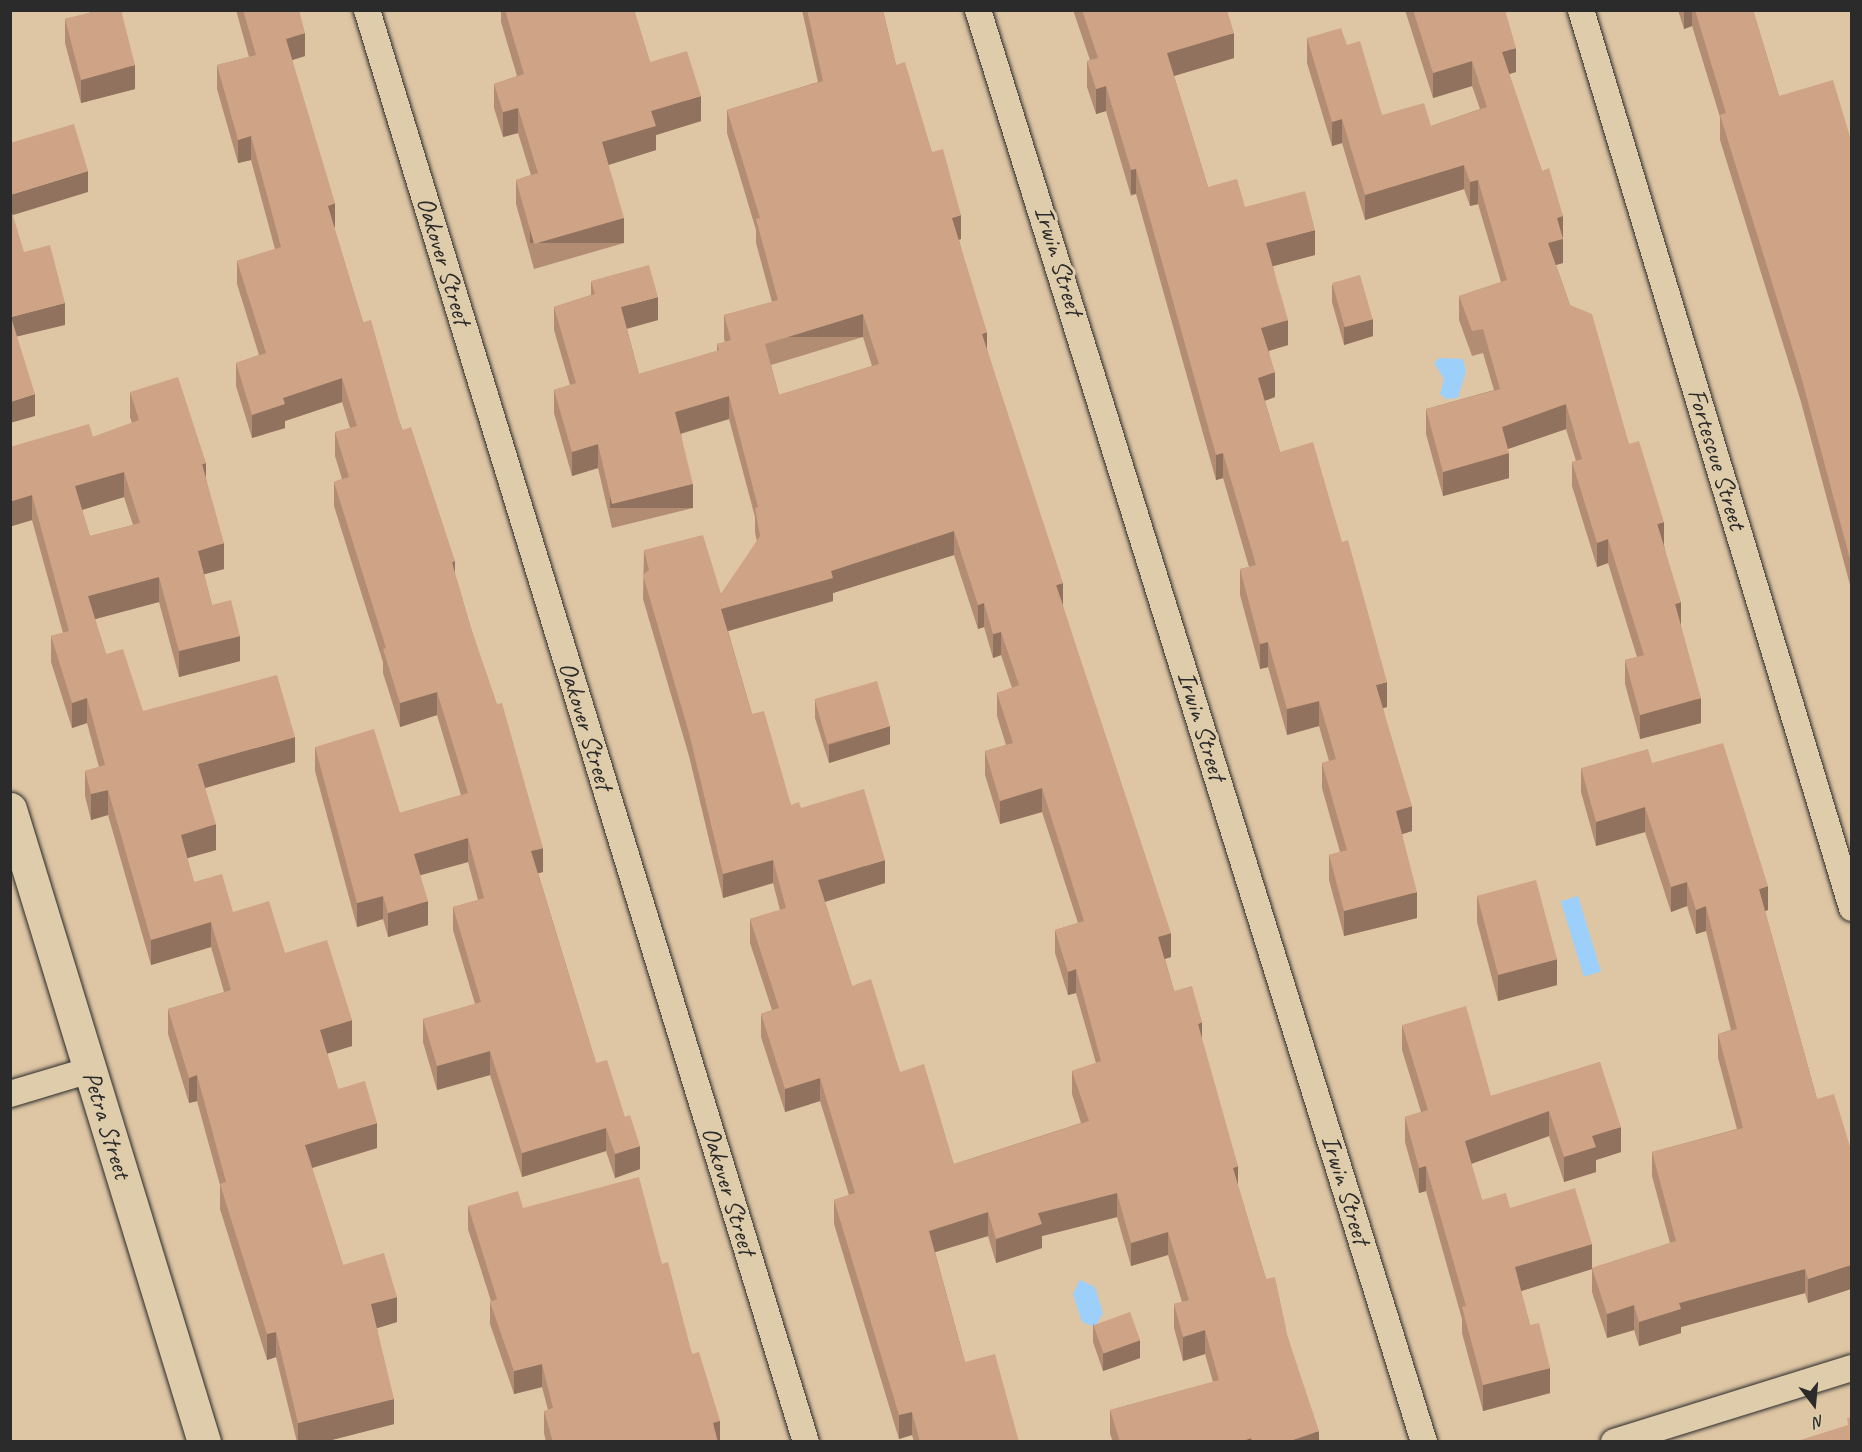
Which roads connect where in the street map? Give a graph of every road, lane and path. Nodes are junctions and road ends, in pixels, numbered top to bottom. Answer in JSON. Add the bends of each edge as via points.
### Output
{"nodes":[{"id":1,"x":367,"y":10,"type":"edge"},
{"id":2,"x":978,"y":10,"type":"edge"},
{"id":3,"x":1581,"y":10,"type":"edge"},
{"id":4,"x":10,"y":809,"type":"edge"},
{"id":5,"x":1851,"y":908,"type":"edge"},
{"id":6,"x":90,"y":1070,"type":"junction"},
{"id":7,"x":10,"y":1094,"type":"edge"},
{"id":8,"x":1851,"y":1368,"type":"edge"},
{"id":9,"x":204,"y":1442,"type":"edge"},
{"id":10,"x":806,"y":1442,"type":"edge"},
{"id":11,"x":1424,"y":1442,"type":"edge"},
{"id":12,"x":1614,"y":1442,"type":"edge"}],
"edges":[{"from":1,"to":10,"type":"street","name":"Oakover Street"},
{"from":2,"to":11,"type":"street","name":"Irwin Street"},
{"from":3,"to":5,"type":"street","name":"Fortescue Street"},
{"from":4,"to":6,"type":"street","name":"Petra Street"},
{"from":6,"to":7,"type":"street"},
{"from":6,"to":9,"type":"street","name":"Petra Street"},
{"from":8,"to":12,"type":"street"}]}
